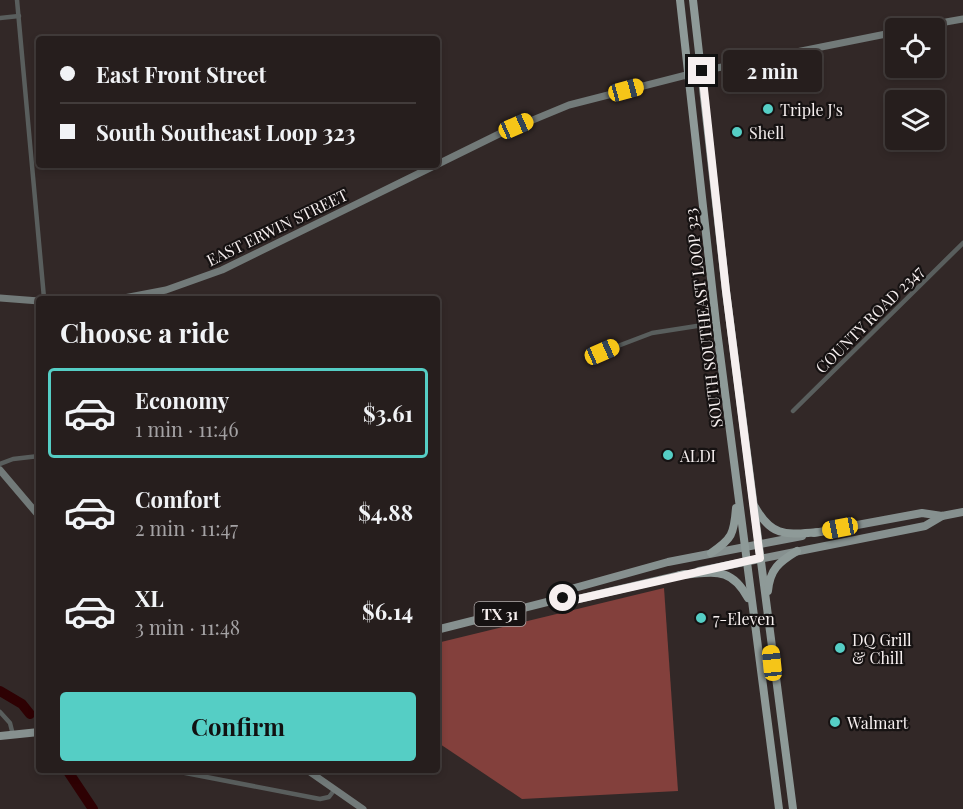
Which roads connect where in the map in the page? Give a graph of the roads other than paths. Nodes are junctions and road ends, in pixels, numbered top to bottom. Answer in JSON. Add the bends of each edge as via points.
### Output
{"nodes":[{"id":1,"x":18,"y":0,"type":"edge"},
{"id":2,"x":680,"y":0,"type":"edge"},
{"id":3,"x":693,"y":0,"type":"edge"},
{"id":4,"x":19,"y":16,"type":"junction"},
{"id":5,"x":0,"y":18,"type":"edge"},
{"id":6,"x":963,"y":19,"type":"edge"},
{"id":7,"x":945,"y":22,"type":"edge"},
{"id":8,"x":885,"y":34,"type":"edge"},
{"id":9,"x":702,"y":71,"type":"junction"},
{"id":10,"x":688,"y":74,"type":"junction"},
{"id":11,"x":440,"y":163,"type":"edge"},
{"id":12,"x":430,"y":168,"type":"edge"},
{"id":13,"x":963,"y":243,"type":"edge"},
{"id":14,"x":44,"y":296,"type":"edge"},
{"id":15,"x":134,"y":296,"type":"edge"},
{"id":16,"x":0,"y":298,"type":"edge"},
{"id":17,"x":36,"y":300,"type":"edge"},
{"id":18,"x":716,"y":323,"type":"junction"},
{"id":19,"x":602,"y":352,"type":"dead end"},
{"id":20,"x":793,"y":411,"type":"dead end"},
{"id":21,"x":36,"y":456,"type":"edge"},
{"id":22,"x":0,"y":464,"type":"edge"},
{"id":23,"x":0,"y":470,"type":"edge"},
{"id":24,"x":737,"y":486,"type":"junction"},
{"id":25,"x":754,"y":505,"type":"junction"},
{"id":26,"x":36,"y":512,"type":"edge"},
{"id":27,"x":963,"y":512,"type":"edge"},
{"id":28,"x":942,"y":516,"type":"junction"},
{"id":29,"x":820,"y":532,"type":"junction"},
{"id":30,"x":758,"y":544,"type":"junction"},
{"id":31,"x":744,"y":546,"type":"junction"},
{"id":32,"x":797,"y":551,"type":"junction"},
{"id":33,"x":711,"y":553,"type":"junction"},
{"id":34,"x":760,"y":558,"type":"junction"},
{"id":35,"x":746,"y":561,"type":"junction"},
{"id":36,"x":680,"y":575,"type":"junction"},
{"id":37,"x":563,"y":598,"type":"junction"},
{"id":38,"x":751,"y":603,"type":"junction"},
{"id":39,"x":766,"y":608,"type":"junction"},
{"id":40,"x":440,"y":629,"type":"edge"},
{"id":41,"x":0,"y":712,"type":"edge"},
{"id":42,"x":36,"y":732,"type":"edge"},
{"id":43,"x":13,"y":735,"type":"junction"},
{"id":44,"x":0,"y":736,"type":"edge"},
{"id":45,"x":786,"y":765,"type":"junction"},
{"id":46,"x":772,"y":766,"type":"junction"},
{"id":47,"x":186,"y":773,"type":"edge"},
{"id":48,"x":311,"y":773,"type":"edge"},
{"id":49,"x":335,"y":789,"type":"junction"},
{"id":50,"x":363,"y":809,"type":"edge"},
{"id":51,"x":779,"y":809,"type":"edge"},
{"id":52,"x":793,"y":809,"type":"edge"}],
"edges":[{"from":1,"to":4,"type":"street"},
{"from":2,"to":10,"type":"highway","name":"SOUTH SOUTHEAST LOOP 323"},
{"from":3,"to":9,"type":"highway","name":"SOUTH SOUTHEAST LOOP 323"},
{"from":4,"to":5,"type":"street"},
{"from":4,"to":14,"type":"street"},
{"from":6,"to":7,"type":"main road"},
{"from":8,"to":9,"type":"main road","name":"EAST ERWIN STREET"},
{"from":9,"to":10,"type":"main road","name":"EAST ERWIN STREET"},
{"from":9,"to":25,"type":"highway","name":"SOUTH SOUTHEAST LOOP 323"},
{"from":10,"to":11,"type":"main road","name":"EAST ERWIN STREET","via":[[551,111]]},
{"from":10,"to":18,"type":"highway","name":"SOUTH SOUTHEAST LOOP 323"},
{"from":12,"to":15,"type":"main road","name":"EAST ERWIN STREET","via":[[208,276]]},
{"from":13,"to":20,"type":"street","name":"COUNTY ROAD 2347"},
{"from":16,"to":17,"type":"main road"},
{"from":18,"to":19,"type":"street","via":[[652,333]]},
{"from":18,"to":24,"type":"highway","name":"SOUTH SOUTHEAST LOOP 323"},
{"from":21,"to":22,"type":"street"},
{"from":23,"to":26,"type":"main road"},
{"from":24,"to":31,"type":"highway","name":"SOUTH SOUTHEAST LOOP 323"},
{"from":24,"to":33,"type":"highway","via":[[733,533]]},
{"from":25,"to":29,"type":"highway","via":[[775,531]]},
{"from":25,"to":30,"type":"highway","name":"SOUTH SOUTHEAST LOOP 323"},
{"from":27,"to":28,"type":"main road","number":"TX 31"},
{"from":28,"to":29,"type":"main road","number":"TX 31","via":[[922,513]]},
{"from":28,"to":32,"type":"main road","number":"TX 31","via":[[925,526]]},
{"from":29,"to":30,"type":"main road","number":"TX 31"},
{"from":30,"to":31,"type":"main road","number":"TX 31"},
{"from":30,"to":34,"type":"highway","name":"SOUTH SOUTHEAST LOOP 323"},
{"from":31,"to":33,"type":"main road","number":"TX 31"},
{"from":31,"to":35,"type":"highway","name":"SOUTH SOUTHEAST LOOP 323"},
{"from":32,"to":34,"type":"main road","number":"TX 31"},
{"from":32,"to":39,"type":"highway","via":[[772,571]]},
{"from":33,"to":37,"type":"main road","number":"TX 31","via":[[571,589]]},
{"from":34,"to":35,"type":"main road","number":"TX 31"},
{"from":34,"to":39,"type":"highway","name":"SOUTH SOUTHEAST LOOP 323"},
{"from":35,"to":36,"type":"main road","number":"TX 31"},
{"from":35,"to":38,"type":"highway","name":"SOUTH SOUTHEAST LOOP 323"},
{"from":36,"to":37,"type":"main road","number":"TX 31","via":[[574,600]]},
{"from":36,"to":38,"type":"highway","via":[[727,573],[739,582]]},
{"from":37,"to":40,"type":"main road","number":"TX 31"},
{"from":38,"to":46,"type":"highway","name":"SOUTH SOUTHEAST LOOP 323"},
{"from":39,"to":45,"type":"highway","name":"SOUTH SOUTHEAST LOOP 323"},
{"from":41,"to":43,"type":"street","via":[[10,723]]},
{"from":42,"to":43,"type":"main road"},
{"from":43,"to":44,"type":"main road"},
{"from":45,"to":46,"type":"highway"},
{"from":45,"to":52,"type":"highway","name":"SOUTH SOUTHEAST LOOP 323"},
{"from":46,"to":51,"type":"highway","name":"SOUTH SOUTHEAST LOOP 323"},
{"from":47,"to":49,"type":"street","via":[[320,799],[329,797]]},
{"from":48,"to":49,"type":"main road"},
{"from":49,"to":50,"type":"main road"}]}
